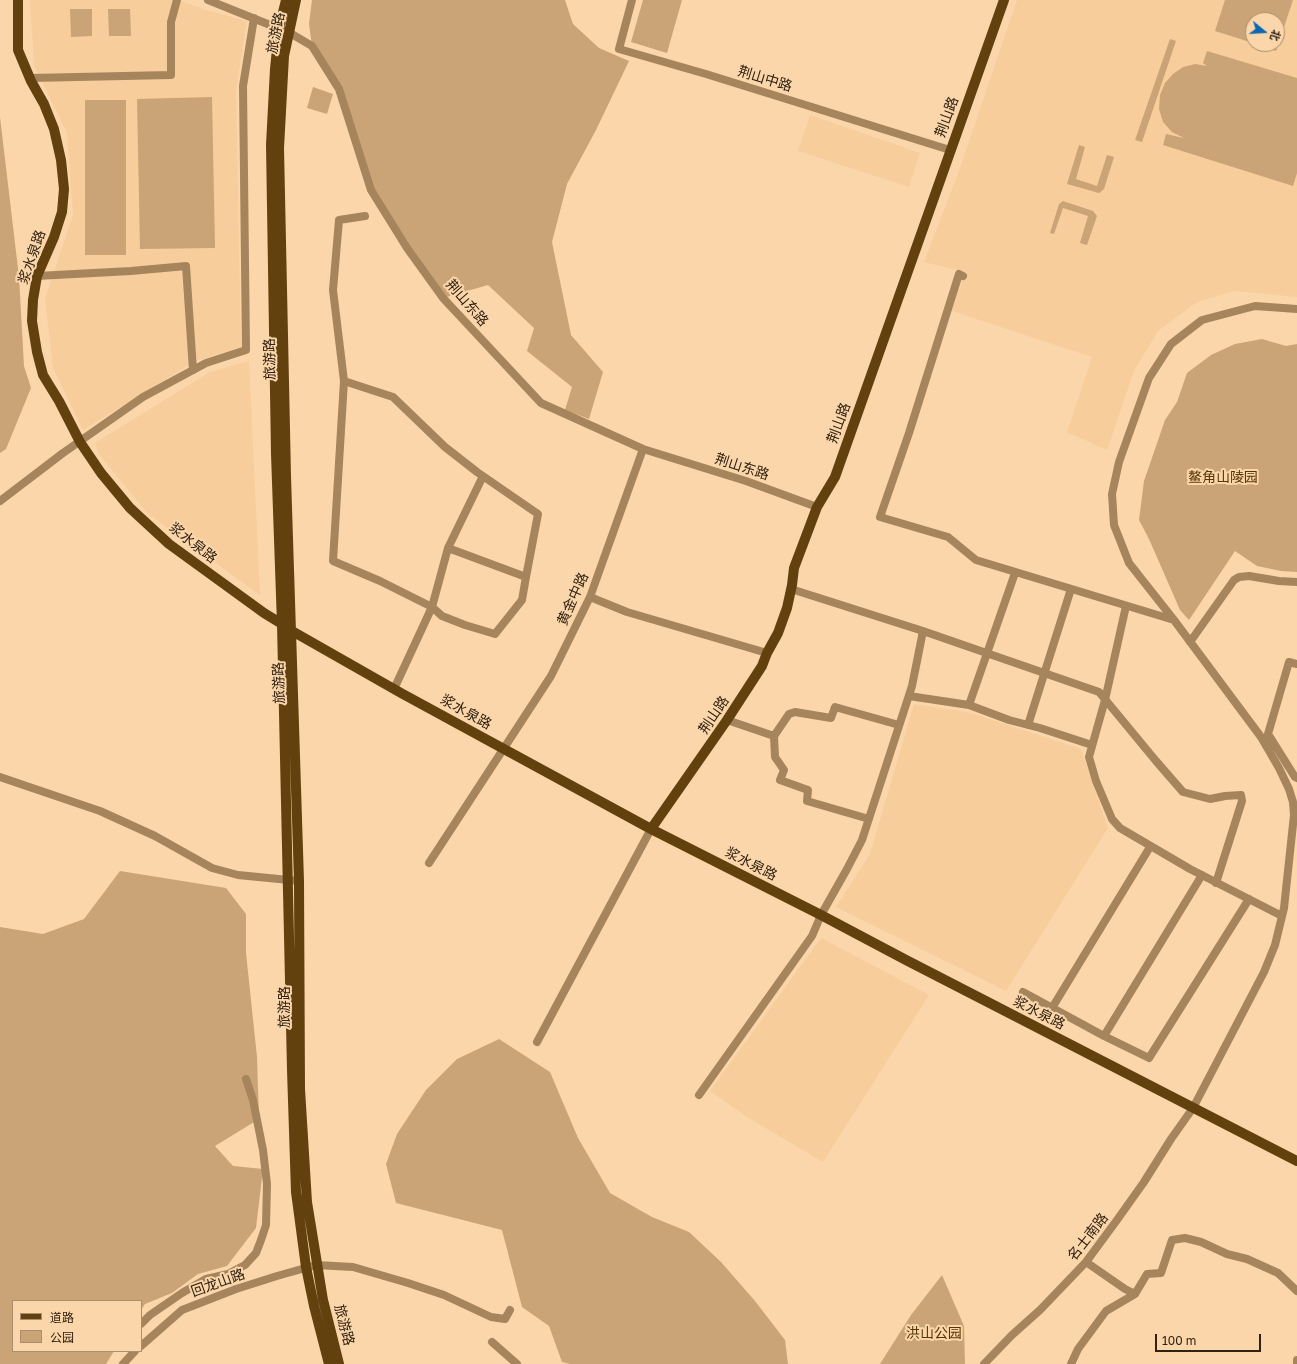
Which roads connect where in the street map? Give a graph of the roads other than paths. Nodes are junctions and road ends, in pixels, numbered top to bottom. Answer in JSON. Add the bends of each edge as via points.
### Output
{"nodes":[{"id":1,"x":18,"y":0,"type":"edge"},
{"id":2,"x":177,"y":0,"type":"edge"},
{"id":3,"x":208,"y":0,"type":"edge"},
{"id":4,"x":286,"y":0,"type":"edge"},
{"id":5,"x":296,"y":0,"type":"edge"},
{"id":6,"x":632,"y":0,"type":"edge"},
{"id":7,"x":1004,"y":0,"type":"edge"},
{"id":8,"x":254,"y":18,"type":"junction"},
{"id":9,"x":279,"y":29,"type":"junction"},
{"id":10,"x":290,"y":33,"type":"junction"},
{"id":11,"x":30,"y":78,"type":"junction"},
{"id":12,"x":950,"y":150,"type":"junction"},
{"id":13,"x":365,"y":216,"type":"dead end"},
{"id":14,"x":37,"y":276,"type":"junction"},
{"id":15,"x":963,"y":276,"type":"dead end"},
{"id":16,"x":1297,"y":309,"type":"edge"},
{"id":17,"x":193,"y":370,"type":"junction"},
{"id":18,"x":344,"y":381,"type":"junction"},
{"id":19,"x":80,"y":442,"type":"junction"},
{"id":20,"x":643,"y":449,"type":"junction"},
{"id":21,"x":483,"y":476,"type":"junction"},
{"id":22,"x":0,"y":502,"type":"edge"},
{"id":23,"x":817,"y":507,"type":"junction"},
{"id":24,"x":448,"y":548,"type":"junction"},
{"id":25,"x":1015,"y":573,"type":"junction"},
{"id":26,"x":526,"y":577,"type":"junction"},
{"id":27,"x":1297,"y":582,"type":"edge"},
{"id":28,"x":791,"y":589,"type":"junction"},
{"id":29,"x":1072,"y":589,"type":"junction"},
{"id":30,"x":590,"y":597,"type":"junction"},
{"id":31,"x":1126,"y":606,"type":"junction"},
{"id":32,"x":432,"y":607,"type":"junction"},
{"id":33,"x":1174,"y":620,"type":"junction"},
{"id":34,"x":282,"y":624,"type":"junction"},
{"id":35,"x":292,"y":631,"type":"junction"},
{"id":36,"x":923,"y":631,"type":"junction"},
{"id":37,"x":1190,"y":642,"type":"junction"},
{"id":38,"x":767,"y":653,"type":"junction"},
{"id":39,"x":986,"y":653,"type":"junction"},
{"id":40,"x":1297,"y":664,"type":"edge"},
{"id":41,"x":1044,"y":673,"type":"junction"},
{"id":42,"x":394,"y":689,"type":"junction"},
{"id":43,"x":909,"y":696,"type":"junction"},
{"id":44,"x":1105,"y":700,"type":"junction"},
{"id":45,"x":969,"y":705,"type":"junction"},
{"id":46,"x":727,"y":720,"type":"junction"},
{"id":47,"x":899,"y":725,"type":"junction"},
{"id":48,"x":1028,"y":725,"type":"junction"},
{"id":49,"x":774,"y":736,"type":"junction"},
{"id":50,"x":1092,"y":745,"type":"junction"},
{"id":51,"x":504,"y":749,"type":"junction"},
{"id":52,"x":0,"y":777,"type":"edge"},
{"id":53,"x":1297,"y":778,"type":"edge"},
{"id":54,"x":1295,"y":813,"type":"edge"},
{"id":55,"x":869,"y":819,"type":"junction"},
{"id":56,"x":652,"y":829,"type":"junction"},
{"id":57,"x":1150,"y":847,"type":"junction"},
{"id":58,"x":429,"y":863,"type":"dead end"},
{"id":59,"x":1202,"y":875,"type":"junction"},
{"id":60,"x":288,"y":881,"type":"junction"},
{"id":61,"x":299,"y":881,"type":"junction"},
{"id":62,"x":1216,"y":883,"type":"junction"},
{"id":63,"x":1249,"y":899,"type":"junction"},
{"id":64,"x":821,"y":915,"type":"junction"},
{"id":65,"x":1282,"y":916,"type":"junction"},
{"id":66,"x":1023,"y":992,"type":"dead end"},
{"id":67,"x":1052,"y":1008,"type":"junction"},
{"id":68,"x":1104,"y":1036,"type":"junction"},
{"id":69,"x":537,"y":1042,"type":"dead end"},
{"id":70,"x":246,"y":1079,"type":"dead end"},
{"id":71,"x":699,"y":1095,"type":"dead end"},
{"id":72,"x":1193,"y":1108,"type":"junction"},
{"id":73,"x":1297,"y":1161,"type":"edge"},
{"id":74,"x":1086,"y":1262,"type":"junction"},
{"id":75,"x":311,"y":1266,"type":"junction"},
{"id":76,"x":1297,"y":1291,"type":"edge"},
{"id":77,"x":1135,"y":1294,"type":"junction"},
{"id":78,"x":510,"y":1310,"type":"dead end"},
{"id":79,"x":142,"y":1323,"type":"edge"},
{"id":80,"x":492,"y":1342,"type":"dead end"},
{"id":81,"x":142,"y":1345,"type":"edge"},
{"id":82,"x":329,"y":1364,"type":"edge"},
{"id":83,"x":339,"y":1364,"type":"edge"},
{"id":84,"x":517,"y":1364,"type":"edge"},
{"id":85,"x":984,"y":1364,"type":"edge"},
{"id":86,"x":1071,"y":1364,"type":"edge"}],
"edges":[{"from":1,"to":11,"type":"main road","name":"浆水泉路","via":[[18,50]]},
{"from":2,"to":11,"type":"street","via":[[171,22],[171,75]]},
{"from":3,"to":8,"type":"street","name":"荆山东路"},
{"from":4,"to":9,"type":"main road","name":"旅游路"},
{"from":5,"to":10,"type":"main road","name":"旅游路"},
{"from":6,"to":12,"type":"street","name":"荆山中路","via":[[620,49]]},
{"from":7,"to":12,"type":"main road","name":"荆山路"},
{"from":8,"to":9,"type":"street","name":"荆山东路"},
{"from":8,"to":17,"type":"street","via":[[243,86],[246,350]]},
{"from":9,"to":10,"type":"street","name":"荆山东路"},
{"from":9,"to":34,"type":"main road","name":"旅游路","via":[[271,145]]},
{"from":10,"to":20,"type":"street","name":"荆山东路","via":[[312,46],[339,89],[371,190],[407,248],[444,298],[540,403]]},
{"from":10,"to":35,"type":"main road","name":"旅游路","via":[[284,56],[279,148]]},
{"from":11,"to":14,"type":"main road","name":"浆水泉路","via":[[54,129],[64,189],[62,212]]},
{"from":12,"to":23,"type":"main road","name":"荆山路","via":[[835,477]]},
{"from":13,"to":18,"type":"street","via":[[339,220],[333,290]]},
{"from":14,"to":17,"type":"street","via":[[186,266]]},
{"from":14,"to":19,"type":"main road","name":"浆水泉路","via":[[32,321],[37,352],[43,375]]},
{"from":15,"to":25,"type":"street","via":[[959,274],[910,433],[880,518],[948,538],[976,560]]},
{"from":16,"to":33,"type":"street","name":"名士南路","via":[[1255,306],[1202,320],[1171,344],[1149,378],[1119,462],[1112,494],[1114,525],[1129,563]]},
{"from":17,"to":19,"type":"street","via":[[143,397]]},
{"from":18,"to":21,"type":"street","via":[[393,397],[444,447]]},
{"from":18,"to":32,"type":"street","via":[[333,561]]},
{"from":19,"to":22,"type":"street"},
{"from":19,"to":34,"type":"main road","name":"浆水泉路","via":[[130,508],[169,544]]},
{"from":20,"to":23,"type":"street","name":"荆山东路","via":[[746,481]]},
{"from":20,"to":30,"type":"street","name":"黄金中路"},
{"from":21,"to":24,"type":"street"},
{"from":21,"to":26,"type":"street","via":[[538,514]]},
{"from":23,"to":28,"type":"main road","name":"荆山路","via":[[794,568]]},
{"from":24,"to":26,"type":"street"},
{"from":24,"to":32,"type":"street"},
{"from":25,"to":29,"type":"street"},
{"from":25,"to":39,"type":"street"},
{"from":26,"to":32,"type":"street","via":[[522,600],[495,634],[442,616]]},
{"from":27,"to":37,"type":"street","via":[[1239,577],[1234,580]]},
{"from":28,"to":36,"type":"street"},
{"from":28,"to":38,"type":"main road","name":"荆山路","via":[[780,627]]},
{"from":29,"to":31,"type":"street"},
{"from":29,"to":41,"type":"street"},
{"from":30,"to":38,"type":"street","via":[[627,612]]},
{"from":30,"to":51,"type":"street","name":"黄金中路","via":[[551,676]]},
{"from":31,"to":33,"type":"street"},
{"from":31,"to":44,"type":"street"},
{"from":32,"to":42,"type":"street"},
{"from":33,"to":37,"type":"street","name":"名士南路"},
{"from":34,"to":35,"type":"main road","name":"浆水泉路"},
{"from":34,"to":60,"type":"main road","name":"旅游路"},
{"from":35,"to":42,"type":"main road","name":"浆水泉路"},
{"from":35,"to":61,"type":"main road","name":"旅游路"},
{"from":36,"to":39,"type":"street"},
{"from":36,"to":43,"type":"street"},
{"from":37,"to":54,"type":"street","name":"名士南路","via":[[1261,737],[1289,789]]},
{"from":38,"to":46,"type":"main road","name":"荆山路","via":[[762,666]]},
{"from":39,"to":41,"type":"street"},
{"from":39,"to":45,"type":"street"},
{"from":40,"to":53,"type":"street","via":[[1289,662],[1268,734]]},
{"from":41,"to":44,"type":"street","via":[[1099,692]]},
{"from":41,"to":48,"type":"street"},
{"from":42,"to":51,"type":"main road","name":"浆水泉路"},
{"from":43,"to":45,"type":"street"},
{"from":43,"to":47,"type":"street"},
{"from":44,"to":50,"type":"street"},
{"from":44,"to":62,"type":"street","via":[[1183,792],[1210,800],[1241,795],[1242,801]]},
{"from":45,"to":48,"type":"street"},
{"from":46,"to":49,"type":"street"},
{"from":46,"to":56,"type":"main road","name":"荆山路"},
{"from":47,"to":49,"type":"street","via":[[835,707],[831,718],[795,712],[789,714]]},
{"from":47,"to":55,"type":"street"},
{"from":48,"to":50,"type":"street"},
{"from":49,"to":55,"type":"street","via":[[775,757],[784,770],[780,780],[808,790],[807,801]]},
{"from":50,"to":57,"type":"street","via":[[1089,757],[1112,819],[1120,828]]},
{"from":51,"to":56,"type":"main road","name":"浆水泉路"},
{"from":51,"to":58,"type":"street","name":"黄金中路"},
{"from":52,"to":60,"type":"street","via":[[100,811],[155,836],[212,868],[238,875]]},
{"from":54,"to":65,"type":"street","name":"名士南路"},
{"from":55,"to":64,"type":"street","via":[[862,840]]},
{"from":56,"to":64,"type":"main road","name":"浆水泉路"},
{"from":56,"to":69,"type":"street"},
{"from":57,"to":59,"type":"street"},
{"from":57,"to":67,"type":"street"},
{"from":59,"to":62,"type":"street"},
{"from":59,"to":68,"type":"street"},
{"from":60,"to":61,"type":"street"},
{"from":60,"to":75,"type":"main road","name":"旅游路","via":[[296,1192]]},
{"from":61,"to":75,"type":"main road","name":"旅游路","via":[[300,1089]]},
{"from":62,"to":63,"type":"street"},
{"from":63,"to":65,"type":"street"},
{"from":63,"to":68,"type":"street","via":[[1149,1058]]},
{"from":64,"to":71,"type":"street","via":[[812,936]]},
{"from":64,"to":72,"type":"main road","name":"浆水泉路"},
{"from":65,"to":72,"type":"street","name":"名士南路","via":[[1275,945],[1264,972]]},
{"from":66,"to":67,"type":"street"},
{"from":67,"to":68,"type":"street"},
{"from":70,"to":79,"type":"street","via":[[263,1150],[267,1184],[266,1225],[256,1253],[245,1265],[228,1274],[206,1279],[182,1293]]},
{"from":72,"to":73,"type":"main road","name":"浆水泉路"},
{"from":72,"to":74,"type":"street","name":"名士南路"},
{"from":74,"to":77,"type":"street","via":[[1124,1290]]},
{"from":74,"to":85,"type":"street","name":"名士南路"},
{"from":75,"to":78,"type":"street","via":[[353,1267],[444,1294],[491,1317],[505,1319]]},
{"from":75,"to":81,"type":"street","name":"回龙山路","via":[[236,1289],[182,1310]]},
{"from":75,"to":82,"type":"main road","name":"旅游路","via":[[314,1306]]},
{"from":75,"to":83,"type":"main road","name":"旅游路","via":[[323,1300]]},
{"from":76,"to":77,"type":"street","via":[[1278,1273],[1247,1259],[1185,1238],[1172,1240],[1161,1274],[1147,1274]]},
{"from":77,"to":86,"type":"street","via":[[1106,1311],[1078,1349]]},
{"from":80,"to":84,"type":"street"}]}
